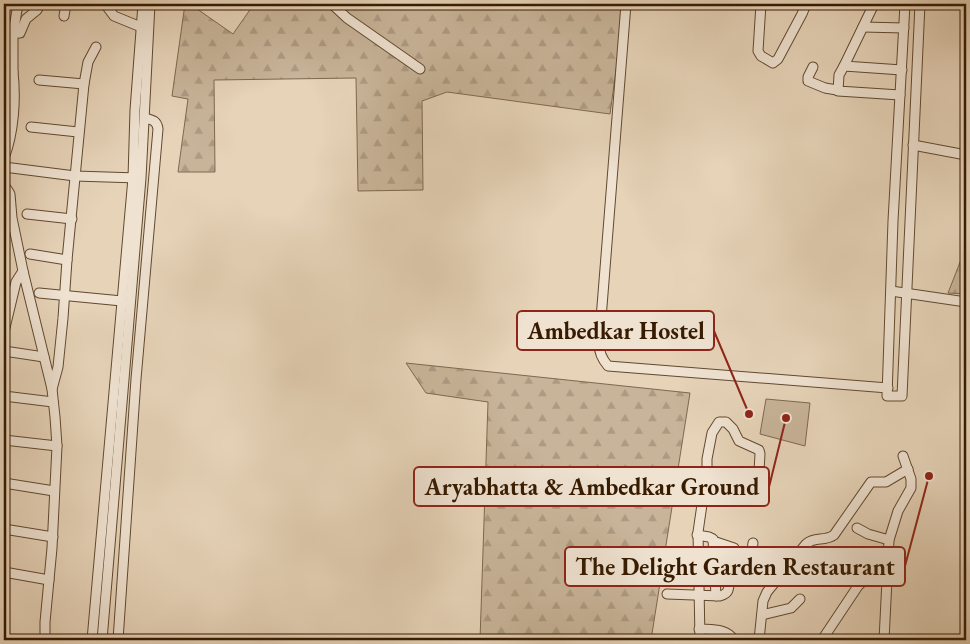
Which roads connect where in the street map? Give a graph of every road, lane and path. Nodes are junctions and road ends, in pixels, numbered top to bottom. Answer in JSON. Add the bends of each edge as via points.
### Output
{"nodes":[{"id":1,"x":18,"y":4,"type":"edge"},
{"id":2,"x":40,"y":4,"type":"edge"},
{"id":3,"x":66,"y":4,"type":"edge"},
{"id":4,"x":104,"y":4,"type":"edge"},
{"id":5,"x":143,"y":4,"type":"edge"},
{"id":6,"x":150,"y":4,"type":"edge"},
{"id":7,"x":332,"y":4,"type":"edge"},
{"id":8,"x":626,"y":4,"type":"edge"},
{"id":9,"x":761,"y":4,"type":"edge"},
{"id":10,"x":806,"y":4,"type":"edge"},
{"id":11,"x":874,"y":4,"type":"edge"},
{"id":12,"x":905,"y":4,"type":"edge"},
{"id":13,"x":920,"y":4,"type":"edge"},
{"id":14,"x":64,"y":16,"type":"dead end"},
{"id":15,"x":141,"y":27,"type":"junction"},
{"id":16,"x":863,"y":27,"type":"junction"},
{"id":17,"x":904,"y":28,"type":"junction"},
{"id":18,"x":8,"y":34,"type":"edge"},
{"id":19,"x":96,"y":47,"type":"dead end"},
{"id":20,"x":844,"y":66,"type":"junction"},
{"id":21,"x":813,"y":67,"type":"dead end"},
{"id":22,"x":420,"y":69,"type":"dead end"},
{"id":23,"x":902,"y":70,"type":"junction"},
{"id":24,"x":8,"y":71,"type":"edge"},
{"id":25,"x":39,"y":80,"type":"dead end"},
{"id":26,"x":84,"y":84,"type":"junction"},
{"id":27,"x":837,"y":90,"type":"junction"},
{"id":28,"x":900,"y":95,"type":"junction"},
{"id":29,"x":151,"y":119,"type":"junction"},
{"id":30,"x":8,"y":122,"type":"edge"},
{"id":31,"x":31,"y":127,"type":"dead end"},
{"id":32,"x":78,"y":132,"type":"junction"},
{"id":33,"x":913,"y":145,"type":"junction"},
{"id":34,"x":966,"y":155,"type":"edge"},
{"id":35,"x":4,"y":158,"type":"edge"},
{"id":36,"x":4,"y":167,"type":"edge"},
{"id":37,"x":75,"y":176,"type":"junction"},
{"id":38,"x":137,"y":178,"type":"junction"},
{"id":39,"x":4,"y":188,"type":"edge"},
{"id":40,"x":134,"y":209,"type":"junction"},
{"id":41,"x":27,"y":214,"type":"dead end"},
{"id":42,"x":72,"y":219,"type":"junction"},
{"id":43,"x":30,"y":254,"type":"dead end"},
{"id":44,"x":67,"y":260,"type":"junction"},
{"id":45,"x":23,"y":271,"type":"junction"},
{"id":46,"x":891,"y":291,"type":"junction"},
{"id":47,"x":39,"y":292,"type":"dead end"},
{"id":48,"x":907,"y":294,"type":"junction"},
{"id":49,"x":66,"y":296,"type":"junction"},
{"id":50,"x":122,"y":301,"type":"junction"},
{"id":51,"x":966,"y":302,"type":"edge"},
{"id":52,"x":4,"y":332,"type":"edge"},
{"id":53,"x":4,"y":351,"type":"edge"},
{"id":54,"x":44,"y":357,"type":"junction"},
{"id":55,"x":115,"y":377,"type":"junction"},
{"id":56,"x":130,"y":379,"type":"junction"},
{"id":57,"x":52,"y":389,"type":"junction"},
{"id":58,"x":888,"y":392,"type":"junction"},
{"id":59,"x":4,"y":396,"type":"edge"},
{"id":60,"x":54,"y":402,"type":"junction"},
{"id":61,"x":4,"y":440,"type":"edge"},
{"id":62,"x":57,"y":446,"type":"junction"},
{"id":63,"x":903,"y":456,"type":"dead end"},
{"id":64,"x":908,"y":469,"type":"junction"},
{"id":65,"x":758,"y":471,"type":"dead end"},
{"id":66,"x":4,"y":483,"type":"edge"},
{"id":67,"x":54,"y":491,"type":"junction"},
{"id":68,"x":857,"y":528,"type":"dead end"},
{"id":69,"x":4,"y":529,"type":"edge"},
{"id":70,"x":698,"y":535,"type":"junction"},
{"id":71,"x":53,"y":537,"type":"junction"},
{"id":72,"x":889,"y":540,"type":"junction"},
{"id":73,"x":713,"y":541,"type":"junction"},
{"id":74,"x":753,"y":543,"type":"dead end"},
{"id":75,"x":734,"y":548,"type":"dead end"},
{"id":76,"x":886,"y":565,"type":"junction"},
{"id":77,"x":4,"y":572,"type":"edge"},
{"id":78,"x":49,"y":580,"type":"junction"},
{"id":79,"x":667,"y":594,"type":"dead end"},
{"id":80,"x":698,"y":595,"type":"junction"},
{"id":81,"x":716,"y":596,"type":"junction"},
{"id":82,"x":800,"y":599,"type":"dead end"},
{"id":83,"x":762,"y":614,"type":"junction"},
{"id":84,"x":699,"y":629,"type":"junction"},
{"id":85,"x":45,"y":640,"type":"edge"},
{"id":86,"x":92,"y":640,"type":"edge"},
{"id":87,"x":102,"y":640,"type":"edge"},
{"id":88,"x":118,"y":640,"type":"edge"},
{"id":89,"x":700,"y":640,"type":"edge"},
{"id":90,"x":734,"y":640,"type":"edge"},
{"id":91,"x":759,"y":640,"type":"edge"},
{"id":92,"x":822,"y":640,"type":"edge"},
{"id":93,"x":834,"y":640,"type":"edge"},
{"id":94,"x":884,"y":640,"type":"edge"}],
"edges":[{"from":1,"to":18,"type":"street"},
{"from":2,"to":18,"type":"street","via":[[26,19],[20,32]]},
{"from":3,"to":14,"type":"street"},
{"from":4,"to":15,"type":"street","via":[[114,16]]},
{"from":5,"to":15,"type":"street"},
{"from":6,"to":29,"type":"street"},
{"from":7,"to":22,"type":"street"},
{"from":8,"to":58,"type":"street","via":[[599,344],[605,363],[608,366]]},
{"from":9,"to":10,"type":"street","via":[[758,51],[773,63]]},
{"from":11,"to":16,"type":"street"},
{"from":12,"to":17,"type":"street"},
{"from":13,"to":33,"type":"street"},
{"from":15,"to":38,"type":"street","via":[[135,110]]},
{"from":16,"to":17,"type":"street"},
{"from":16,"to":20,"type":"street"},
{"from":17,"to":23,"type":"street"},
{"from":18,"to":24,"type":"street"},
{"from":19,"to":26,"type":"street","via":[[88,62]]},
{"from":20,"to":23,"type":"street"},
{"from":20,"to":27,"type":"street","via":[[839,74]]},
{"from":21,"to":27,"type":"street","via":[[808,81]]},
{"from":23,"to":28,"type":"street"},
{"from":24,"to":30,"type":"street","via":[[15,86]]},
{"from":25,"to":26,"type":"street"},
{"from":26,"to":32,"type":"street"},
{"from":27,"to":28,"type":"street"},
{"from":28,"to":46,"type":"street"},
{"from":29,"to":38,"type":"street"},
{"from":29,"to":56,"type":"street","via":[[157,123],[158,129]]},
{"from":30,"to":35,"type":"street"},
{"from":31,"to":32,"type":"street"},
{"from":32,"to":37,"type":"street"},
{"from":33,"to":34,"type":"street"},
{"from":33,"to":48,"type":"street"},
{"from":36,"to":37,"type":"street"},
{"from":37,"to":38,"type":"street"},
{"from":37,"to":42,"type":"street"},
{"from":38,"to":40,"type":"street"},
{"from":39,"to":45,"type":"street","via":[[10,194]]},
{"from":40,"to":50,"type":"street"},
{"from":40,"to":56,"type":"street"},
{"from":41,"to":42,"type":"street"},
{"from":42,"to":44,"type":"street"},
{"from":43,"to":44,"type":"street"},
{"from":44,"to":49,"type":"street"},
{"from":45,"to":52,"type":"street","via":[[16,282]]},
{"from":45,"to":54,"type":"street"},
{"from":46,"to":48,"type":"street"},
{"from":46,"to":58,"type":"street"},
{"from":47,"to":49,"type":"street"},
{"from":48,"to":51,"type":"street"},
{"from":48,"to":58,"type":"street","via":[[902,396]]},
{"from":49,"to":50,"type":"street"},
{"from":49,"to":57,"type":"street","via":[[58,368]]},
{"from":50,"to":55,"type":"street"},
{"from":53,"to":54,"type":"street"},
{"from":54,"to":57,"type":"street"},
{"from":55,"to":56,"type":"street"},
{"from":55,"to":86,"type":"street"},
{"from":56,"to":87,"type":"street"},
{"from":56,"to":88,"type":"street"},
{"from":57,"to":60,"type":"street"},
{"from":59,"to":60,"type":"street"},
{"from":60,"to":62,"type":"street"},
{"from":61,"to":62,"type":"street"},
{"from":62,"to":67,"type":"street"},
{"from":63,"to":64,"type":"street"},
{"from":64,"to":72,"type":"street","via":[[911,488],[898,511]]},
{"from":64,"to":83,"type":"street","via":[[886,482],[871,482],[834,535],[826,539],[812,539],[806,544],[767,592]]},
{"from":65,"to":70,"type":"street","via":[[759,450],[741,443],[726,422],[719,422],[712,433],[707,459]]},
{"from":66,"to":67,"type":"street"},
{"from":67,"to":71,"type":"street"},
{"from":68,"to":72,"type":"street"},
{"from":69,"to":71,"type":"street"},
{"from":70,"to":73,"type":"street"},
{"from":70,"to":80,"type":"street"},
{"from":71,"to":78,"type":"street"},
{"from":72,"to":76,"type":"street"},
{"from":73,"to":75,"type":"street"},
{"from":73,"to":81,"type":"street"},
{"from":74,"to":81,"type":"street","via":[[747,579],[730,577],[728,592]]},
{"from":76,"to":92,"type":"street","via":[[858,586]]},
{"from":76,"to":94,"type":"street"},
{"from":77,"to":78,"type":"street"},
{"from":78,"to":85,"type":"street"},
{"from":79,"to":80,"type":"street"},
{"from":80,"to":81,"type":"street"},
{"from":80,"to":84,"type":"street"},
{"from":82,"to":83,"type":"street","via":[[788,609]]},
{"from":83,"to":91,"type":"street"},
{"from":84,"to":89,"type":"street"},
{"from":84,"to":90,"type":"street","via":[[722,631]]},
{"from":92,"to":93,"type":"street"}]}
